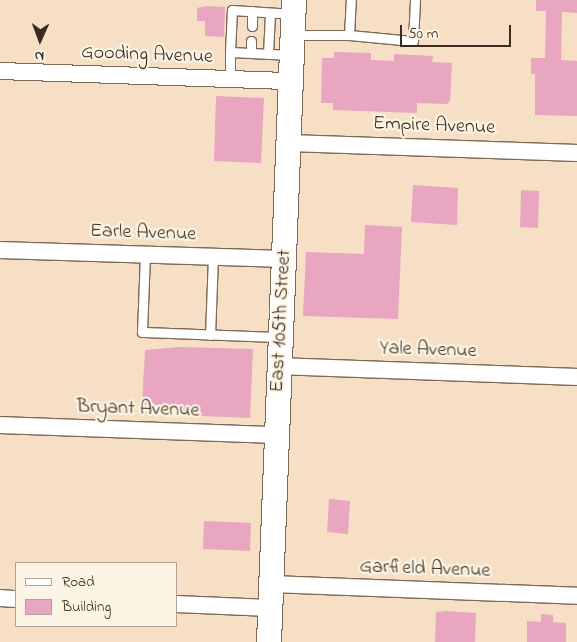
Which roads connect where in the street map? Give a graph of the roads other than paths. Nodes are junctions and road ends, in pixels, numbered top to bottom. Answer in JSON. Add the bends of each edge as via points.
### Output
{"nodes":[{"id":1,"x":351,"y":0,"type":"edge"},
{"id":2,"x":415,"y":0,"type":"edge"},
{"id":3,"x":252,"y":11,"type":"junction"},
{"id":4,"x":270,"y":13,"type":"junction"},
{"id":5,"x":252,"y":26,"type":"dead end"},
{"id":6,"x":294,"y":26,"type":"edge"},
{"id":7,"x":350,"y":35,"type":"junction"},
{"id":8,"x":251,"y":41,"type":"dead end"},
{"id":9,"x":230,"y":52,"type":"junction"},
{"id":10,"x":251,"y":53,"type":"junction"},
{"id":11,"x":268,"y":54,"type":"junction"},
{"id":12,"x":0,"y":71,"type":"edge"},
{"id":13,"x":230,"y":79,"type":"junction"},
{"id":14,"x":292,"y":81,"type":"junction"},
{"id":15,"x":290,"y":143,"type":"junction"},
{"id":16,"x":577,"y":153,"type":"edge"},
{"id":17,"x":0,"y":250,"type":"edge"},
{"id":18,"x":145,"y":254,"type":"junction"},
{"id":19,"x":213,"y":256,"type":"junction"},
{"id":20,"x":285,"y":259,"type":"junction"},
{"id":21,"x":210,"y":334,"type":"junction"},
{"id":22,"x":280,"y":338,"type":"junction"},
{"id":23,"x":278,"y":366,"type":"junction"},
{"id":24,"x":577,"y":377,"type":"edge"},
{"id":25,"x":0,"y":425,"type":"edge"},
{"id":26,"x":276,"y":435,"type":"junction"},
{"id":27,"x":271,"y":584,"type":"junction"},
{"id":28,"x":577,"y":596,"type":"edge"},
{"id":29,"x":0,"y":598,"type":"edge"},
{"id":30,"x":15,"y":599,"type":"edge"},
{"id":31,"x":178,"y":604,"type":"edge"},
{"id":32,"x":270,"y":608,"type":"junction"},
{"id":33,"x":269,"y":642,"type":"edge"}],
"edges":[{"from":1,"to":7,"type":"lane"},
{"from":2,"to":7,"type":"lane","via":[[413,41]]},
{"from":3,"to":4,"type":"lane"},
{"from":3,"to":5,"type":"lane"},
{"from":3,"to":9,"type":"lane","via":[[232,10]]},
{"from":4,"to":6,"type":"lane"},
{"from":4,"to":11,"type":"lane"},
{"from":6,"to":7,"type":"lane"},
{"from":6,"to":11,"type":"lane"},
{"from":6,"to":14,"type":"main road","name":"East 105th Street"},
{"from":8,"to":10,"type":"lane"},
{"from":9,"to":10,"type":"lane"},
{"from":9,"to":13,"type":"lane"},
{"from":10,"to":11,"type":"lane"},
{"from":12,"to":13,"type":"street","name":"Gooding Avenue"},
{"from":13,"to":14,"type":"street","name":"Gooding Avenue"},
{"from":14,"to":15,"type":"main road","name":"East 105th Street"},
{"from":15,"to":16,"type":"street","name":"Empire Avenue"},
{"from":15,"to":20,"type":"main road","name":"East 105th Street"},
{"from":17,"to":18,"type":"street","name":"Earle Avenue"},
{"from":18,"to":19,"type":"street","name":"Earle Avenue"},
{"from":18,"to":21,"type":"lane","via":[[142,332]]},
{"from":19,"to":20,"type":"street","name":"Earle Avenue"},
{"from":19,"to":21,"type":"lane"},
{"from":20,"to":22,"type":"main road","name":"East 105th Street"},
{"from":21,"to":22,"type":"lane"},
{"from":22,"to":23,"type":"main road","name":"East 105th Street"},
{"from":23,"to":24,"type":"street","name":"Yale Avenue"},
{"from":23,"to":26,"type":"main road","name":"East 105th Street"},
{"from":25,"to":26,"type":"street","name":"Bryant Avenue"},
{"from":26,"to":27,"type":"main road","name":"East 105th Street"},
{"from":27,"to":28,"type":"street","name":"Garfield Avenue"},
{"from":27,"to":32,"type":"main road","name":"East 105th Street"},
{"from":29,"to":30,"type":"street"},
{"from":31,"to":32,"type":"street"},
{"from":32,"to":33,"type":"main road","name":"East 105th Street"}]}
